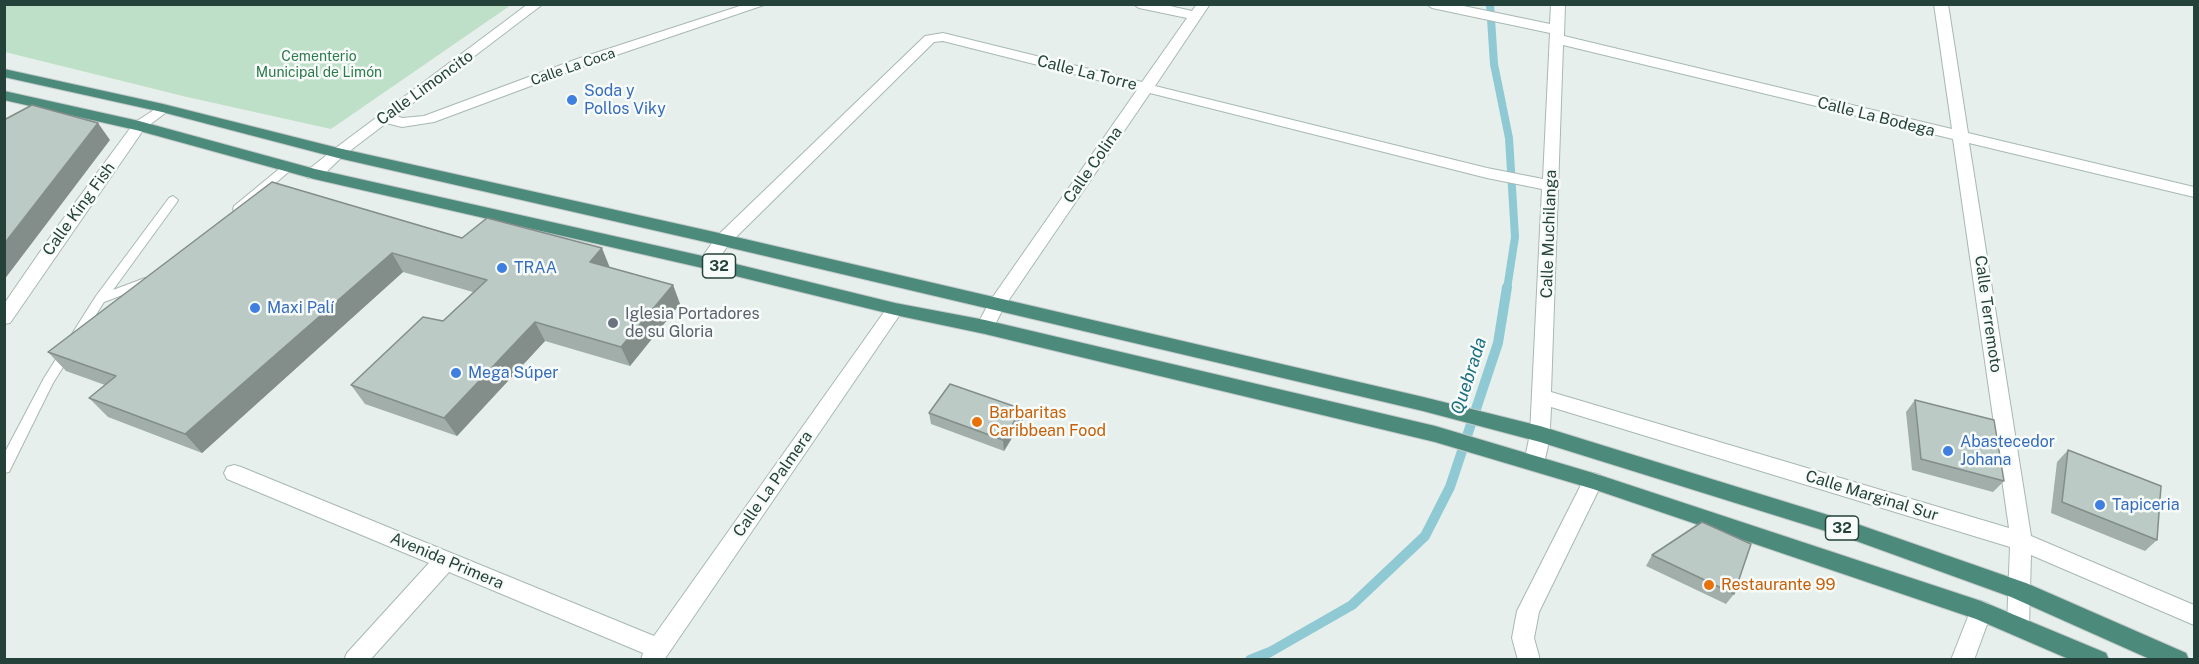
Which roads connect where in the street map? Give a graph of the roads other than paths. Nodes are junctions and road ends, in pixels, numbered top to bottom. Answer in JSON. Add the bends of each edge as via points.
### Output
{"nodes":[{"id":1,"x":537,"y":4,"type":"edge"},
{"id":2,"x":761,"y":4,"type":"edge"},
{"id":3,"x":1139,"y":4,"type":"edge"},
{"id":4,"x":1432,"y":4,"type":"edge"},
{"id":5,"x":1558,"y":4,"type":"edge"},
{"id":6,"x":1941,"y":4,"type":"edge"},
{"id":7,"x":1200,"y":10,"type":"edge"},
{"id":8,"x":1557,"y":34,"type":"junction"},
{"id":9,"x":4,"y":73,"type":"edge"},
{"id":10,"x":1145,"y":88,"type":"junction"},
{"id":11,"x":4,"y":95,"type":"edge"},
{"id":12,"x":163,"y":108,"type":"junction"},
{"id":13,"x":386,"y":117,"type":"junction"},
{"id":14,"x":139,"y":126,"type":"junction"},
{"id":15,"x":1962,"y":138,"type":"junction"},
{"id":16,"x":338,"y":153,"type":"junction"},
{"id":17,"x":288,"y":167,"type":"junction"},
{"id":18,"x":314,"y":174,"type":"junction"},
{"id":19,"x":1551,"y":186,"type":"junction"},
{"id":20,"x":2194,"y":192,"type":"edge"},
{"id":21,"x":173,"y":200,"type":"dead end"},
{"id":22,"x":226,"y":219,"type":"edge"},
{"id":23,"x":723,"y":240,"type":"junction"},
{"id":24,"x":707,"y":263,"type":"junction"},
{"id":25,"x":153,"y":278,"type":"edge"},
{"id":26,"x":100,"y":299,"type":"junction"},
{"id":27,"x":996,"y":305,"type":"junction"},
{"id":28,"x":895,"y":309,"type":"junction"},
{"id":29,"x":4,"y":318,"type":"edge"},
{"id":30,"x":985,"y":327,"type":"junction"},
{"id":31,"x":1542,"y":397,"type":"junction"},
{"id":32,"x":1540,"y":434,"type":"junction"},
{"id":33,"x":1534,"y":463,"type":"junction"},
{"id":34,"x":4,"y":468,"type":"edge"},
{"id":35,"x":234,"y":473,"type":"dead end"},
{"id":36,"x":1593,"y":481,"type":"junction"},
{"id":37,"x":2021,"y":541,"type":"junction"},
{"id":38,"x":446,"y":560,"type":"junction"},
{"id":39,"x":2018,"y":590,"type":"junction"},
{"id":40,"x":1982,"y":611,"type":"junction"},
{"id":41,"x":2194,"y":615,"type":"edge"},
{"id":42,"x":2018,"y":625,"type":"junction"},
{"id":43,"x":655,"y":654,"type":"edge"},
{"id":44,"x":355,"y":660,"type":"edge"},
{"id":45,"x":1529,"y":660,"type":"edge"},
{"id":46,"x":1962,"y":660,"type":"edge"},
{"id":47,"x":2098,"y":660,"type":"edge"},
{"id":48,"x":2178,"y":660,"type":"edge"}],
"edges":[{"from":1,"to":13,"type":"street","name":"Calle Limoncito"},
{"from":2,"to":13,"type":"street","name":"Calle La Coca","via":[[582,62],[429,119],[411,123]]},
{"from":3,"to":7,"type":"street"},
{"from":4,"to":8,"type":"street","name":"Calle La Bodega"},
{"from":5,"to":8,"type":"street","name":"Calle Muchilanga"},
{"from":6,"to":15,"type":"street","name":"Calle Terremoto"},
{"from":7,"to":10,"type":"street","name":"Calle Colina"},
{"from":8,"to":15,"type":"street","name":"Calle La Bodega"},
{"from":8,"to":19,"type":"street","name":"Calle Muchilanga"},
{"from":9,"to":12,"type":"highway","number":"32"},
{"from":10,"to":19,"type":"street","name":"Calle La Torre"},
{"from":10,"to":23,"type":"street","name":"Calle La Torre","via":[[959,40],[930,39]]},
{"from":10,"to":27,"type":"street","name":"Calle Colina"},
{"from":11,"to":14,"type":"highway","number":"32"},
{"from":12,"to":14,"type":"street","name":"Calle King Fish"},
{"from":12,"to":16,"type":"highway","number":"32"},
{"from":13,"to":16,"type":"street","name":"Calle Limoncito"},
{"from":14,"to":17,"type":"highway","number":"32"},
{"from":14,"to":29,"type":"street","name":"Calle King Fish"},
{"from":15,"to":20,"type":"street","name":"Calle La Bodega"},
{"from":15,"to":37,"type":"street","name":"Calle Terremoto"},
{"from":16,"to":18,"type":"street","name":"Calle Limoncito"},
{"from":16,"to":23,"type":"highway","number":"32"},
{"from":17,"to":18,"type":"highway","number":"32"},
{"from":17,"to":22,"type":"lane"},
{"from":18,"to":24,"type":"highway","number":"32"},
{"from":19,"to":31,"type":"street","name":"Calle Muchilanga"},
{"from":21,"to":26,"type":"lane"},
{"from":23,"to":24,"type":"street","name":"Calle La Torre"},
{"from":23,"to":27,"type":"highway","number":"32"},
{"from":24,"to":28,"type":"highway","number":"32"},
{"from":25,"to":26,"type":"lane"},
{"from":26,"to":34,"type":"lane","via":[[48,381]]},
{"from":27,"to":30,"type":"street","name":"Calle Colina"},
{"from":27,"to":32,"type":"highway","number":"32"},
{"from":28,"to":30,"type":"highway","number":"32"},
{"from":28,"to":43,"type":"street","name":"Calle La Palmera"},
{"from":30,"to":33,"type":"highway","number":"32","via":[[1435,434]]},
{"from":31,"to":32,"type":"street","name":"Calle Muchilanga"},
{"from":31,"to":37,"type":"street","name":"Calle Marginal Sur"},
{"from":32,"to":33,"type":"street","name":"Calle Muchilanga"},
{"from":32,"to":39,"type":"highway","number":"32","via":[[1850,530]]},
{"from":33,"to":36,"type":"highway","number":"32"},
{"from":35,"to":38,"type":"street","name":"Avenida Primera"},
{"from":36,"to":40,"type":"highway","number":"32"},
{"from":36,"to":45,"type":"street","via":[[1528,611],[1523,638]]},
{"from":37,"to":39,"type":"street","name":"Calle Terremoto"},
{"from":37,"to":41,"type":"street","name":"Calle Marginal Sur"},
{"from":38,"to":43,"type":"street","name":"Avenida Primera"},
{"from":38,"to":44,"type":"street"},
{"from":39,"to":42,"type":"street","name":"Calle Terremoto"},
{"from":39,"to":48,"type":"highway","number":"32"},
{"from":40,"to":42,"type":"highway","number":"32"},
{"from":40,"to":46,"type":"street"},
{"from":42,"to":47,"type":"highway","number":"32"}]}
